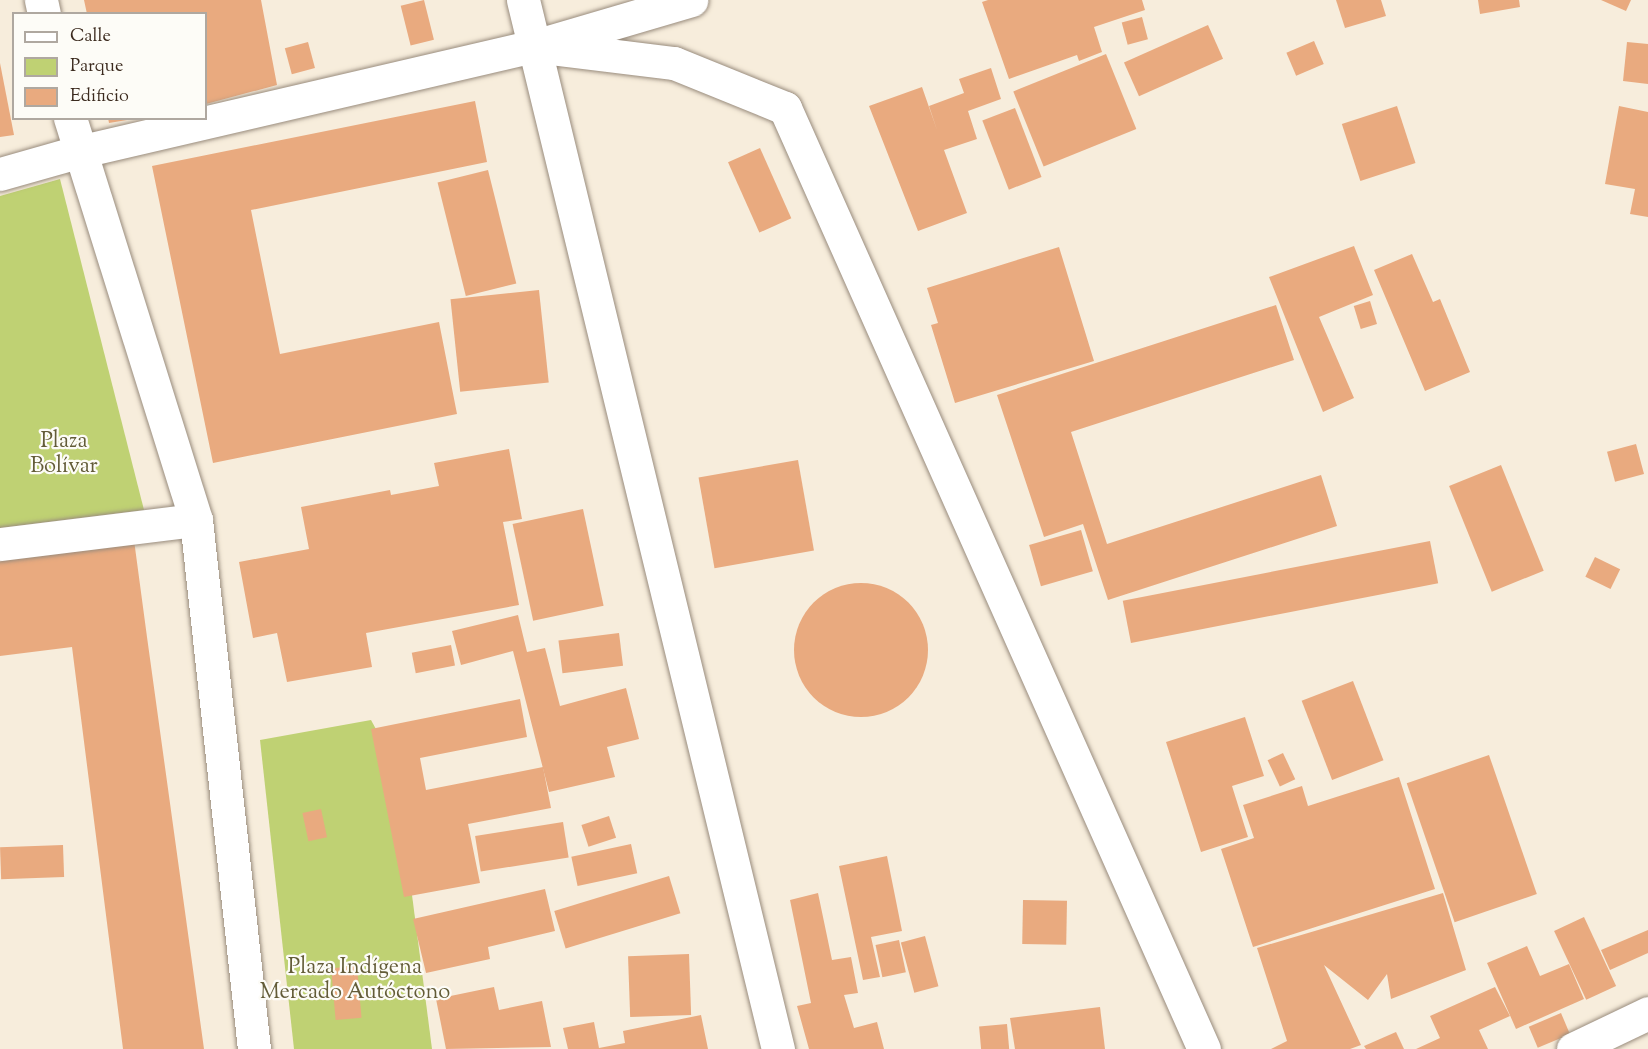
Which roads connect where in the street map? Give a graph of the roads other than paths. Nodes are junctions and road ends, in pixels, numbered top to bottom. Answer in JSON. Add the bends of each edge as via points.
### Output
{"nodes":[{"id":1,"x":523,"y":0,"type":"edge"},
{"id":2,"x":691,"y":0,"type":"edge"},
{"id":3,"x":535,"y":46,"type":"junction"},
{"id":4,"x":70,"y":120,"type":"edge"},
{"id":5,"x":78,"y":152,"type":"junction"},
{"id":6,"x":0,"y":174,"type":"edge"},
{"id":7,"x":196,"y":520,"type":"junction"},
{"id":8,"x":0,"y":544,"type":"edge"},
{"id":9,"x":1648,"y":1012,"type":"edge"},
{"id":10,"x":254,"y":1049,"type":"edge"},
{"id":11,"x":778,"y":1049,"type":"edge"},
{"id":12,"x":1204,"y":1049,"type":"edge"},
{"id":13,"x":1573,"y":1049,"type":"edge"}],
"edges":[{"from":1,"to":3,"type":"street"},
{"from":2,"to":3,"type":"street"},
{"from":3,"to":5,"type":"street"},
{"from":3,"to":11,"type":"street"},
{"from":3,"to":12,"type":"street","via":[[674,63],[785,108]]},
{"from":4,"to":5,"type":"street"},
{"from":5,"to":6,"type":"street"},
{"from":5,"to":7,"type":"street"},
{"from":7,"to":8,"type":"street"},
{"from":7,"to":10,"type":"street"},
{"from":9,"to":13,"type":"street"}]}
